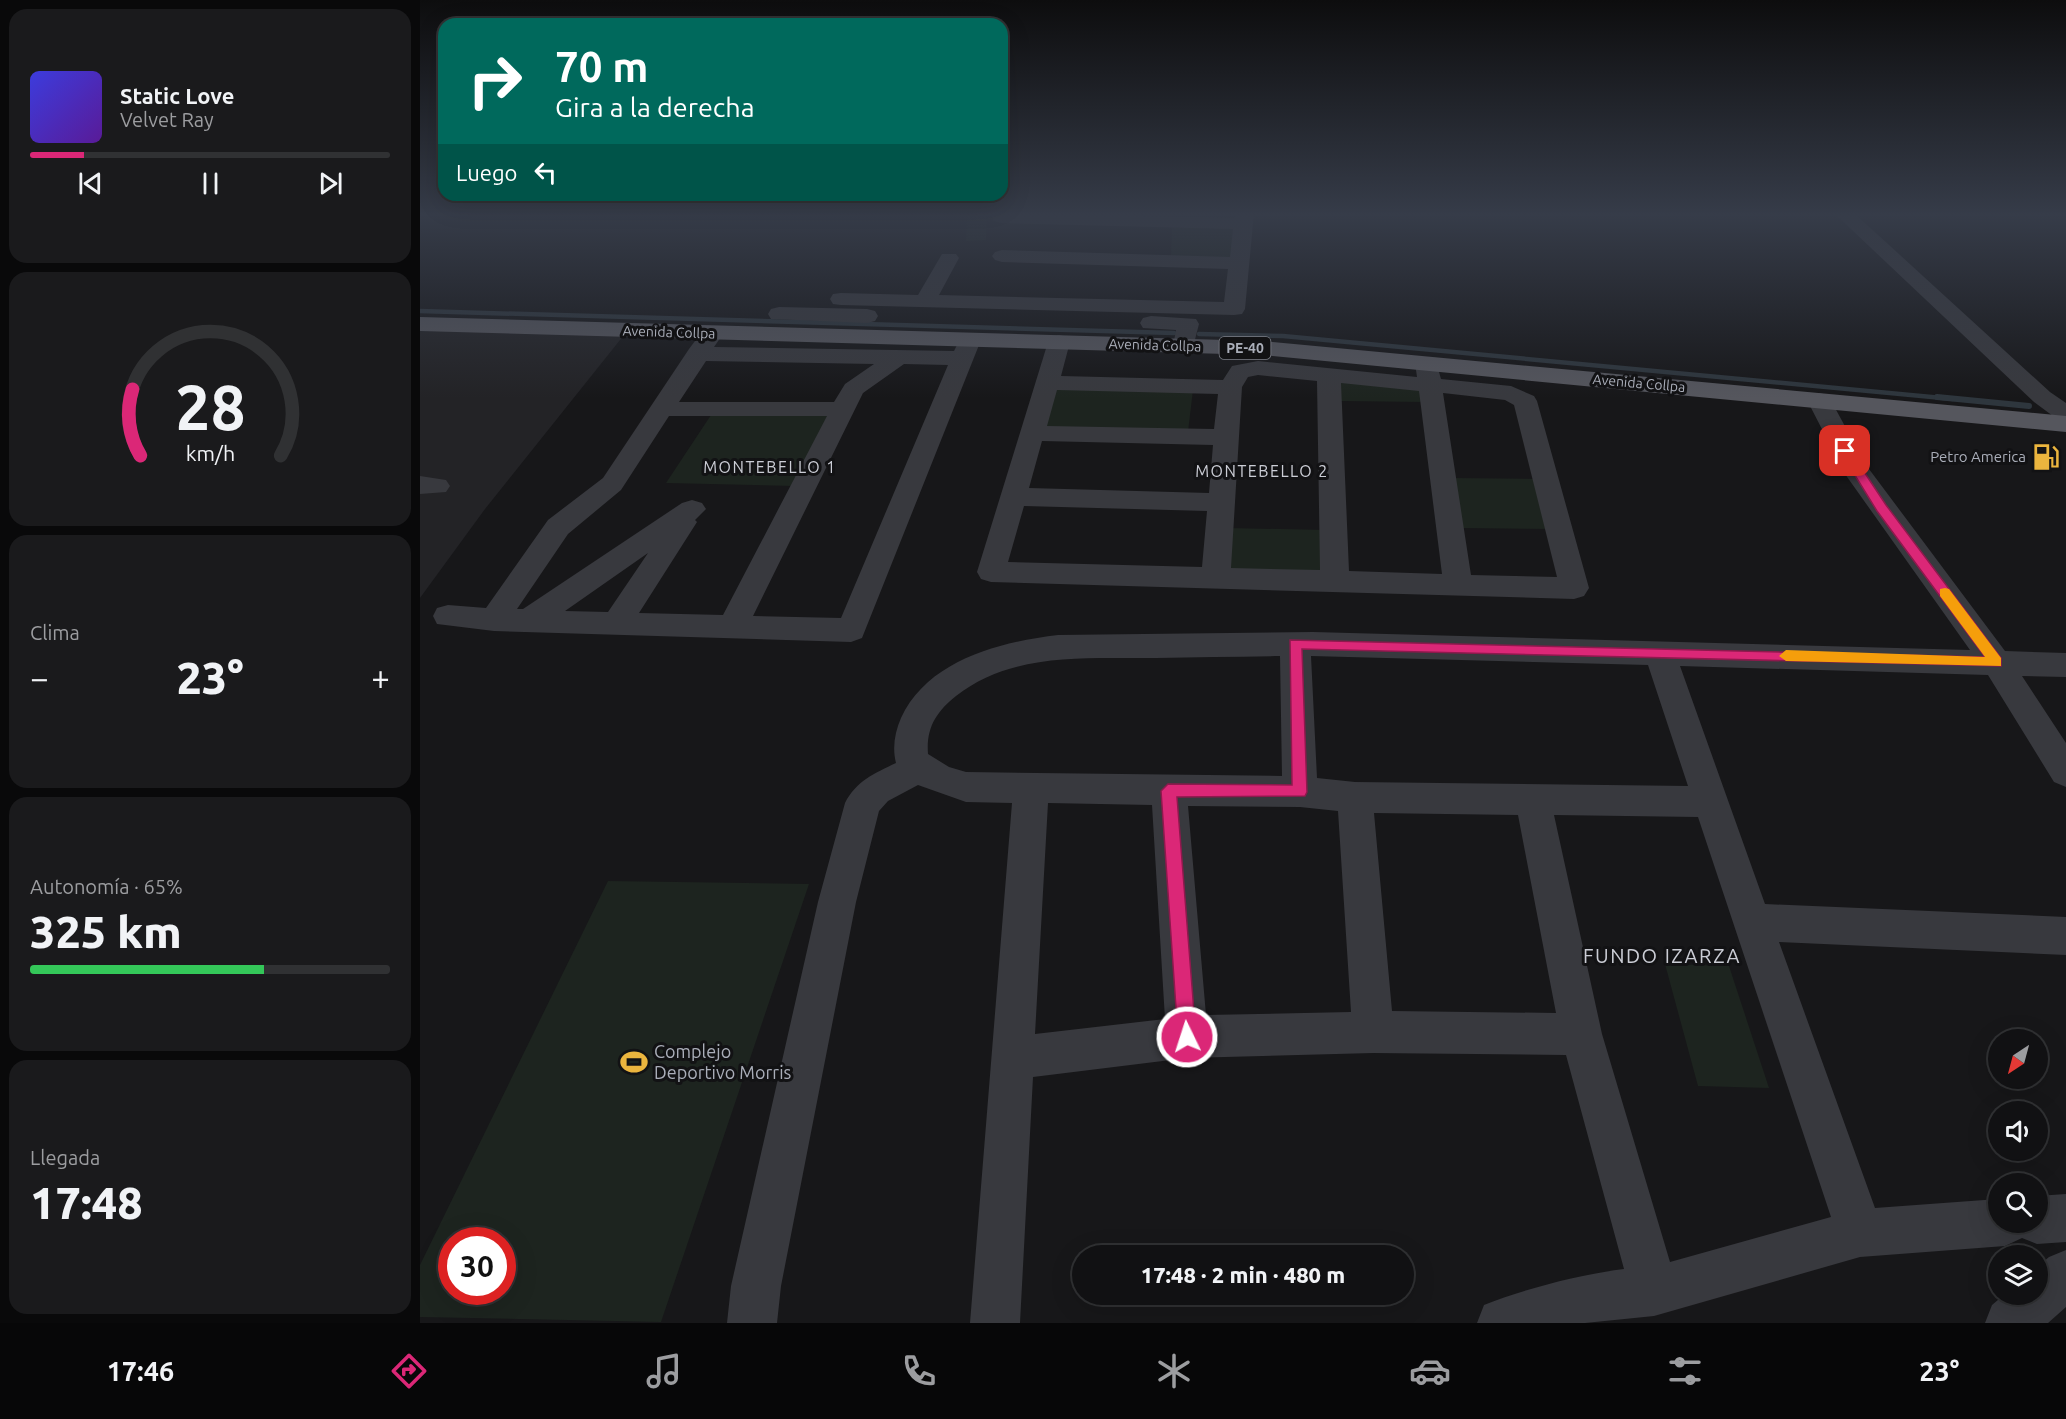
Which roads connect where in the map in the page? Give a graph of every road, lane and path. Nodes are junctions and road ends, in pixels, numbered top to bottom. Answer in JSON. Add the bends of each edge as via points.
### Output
{"nodes":[{"id":1,"x":940,"y":275,"type":"edge"},
{"id":2,"x":994,"y":275,"type":"edge"},
{"id":3,"x":1238,"y":275,"type":"edge"},
{"id":4,"x":1913,"y":275,"type":"edge"},
{"id":5,"x":841,"y":299,"type":"dead end"},
{"id":6,"x":925,"y":302,"type":"junction"},
{"id":7,"x":779,"y":314,"type":"dead end"},
{"id":8,"x":976,"y":314,"type":"junction"},
{"id":9,"x":420,"y":324,"type":"edge"},
{"id":10,"x":1059,"y":342,"type":"junction"},
{"id":11,"x":705,"y":344,"type":"junction"},
{"id":12,"x":1184,"y":346,"type":"junction"},
{"id":13,"x":899,"y":357,"type":"junction"},
{"id":14,"x":1428,"y":374,"type":"junction"},
{"id":15,"x":1329,"y":375,"type":"junction"},
{"id":16,"x":1047,"y":383,"type":"junction"},
{"id":17,"x":1230,"y":387,"type":"junction"},
{"id":18,"x":1819,"y":400,"type":"junction"},
{"id":19,"x":2061,"y":408,"type":"edge"},
{"id":20,"x":660,"y":409,"type":"junction"},
{"id":21,"x":843,"y":409,"type":"junction"},
{"id":22,"x":2066,"y":424,"type":"edge"},
{"id":23,"x":1032,"y":433,"type":"junction"},
{"id":24,"x":1226,"y":437,"type":"junction"},
{"id":25,"x":1013,"y":497,"type":"junction"},
{"id":26,"x":1222,"y":502,"type":"junction"},
{"id":27,"x":1216,"y":578,"type":"junction"},
{"id":28,"x":1335,"y":581,"type":"junction"},
{"id":29,"x":1458,"y":585,"type":"junction"},
{"id":30,"x":448,"y":616,"type":"dead end"},
{"id":31,"x":494,"y":620,"type":"junction"},
{"id":32,"x":528,"y":621,"type":"junction"},
{"id":33,"x":616,"y":624,"type":"junction"},
{"id":34,"x":732,"y":627,"type":"junction"},
{"id":35,"x":1295,"y":644,"type":"junction"},
{"id":36,"x":1659,"y":652,"type":"junction"},
{"id":37,"x":1996,"y":662,"type":"junction"},
{"id":38,"x":2066,"y":665,"type":"edge"},
{"id":39,"x":919,"y":767,"type":"junction"},
{"id":40,"x":2066,"y":772,"type":"edge"},
{"id":41,"x":1031,"y":787,"type":"junction"},
{"id":42,"x":1168,"y":791,"type":"junction"},
{"id":43,"x":1300,"y":792,"type":"junction"},
{"id":44,"x":1354,"y":797,"type":"junction"},
{"id":45,"x":1533,"y":800,"type":"junction"},
{"id":46,"x":1711,"y":802,"type":"junction"},
{"id":47,"x":1754,"y":922,"type":"junction"},
{"id":48,"x":2066,"y":936,"type":"edge"},
{"id":49,"x":1373,"y":1032,"type":"junction"},
{"id":50,"x":1581,"y":1034,"type":"junction"},
{"id":51,"x":1187,"y":1037,"type":"junction"},
{"id":52,"x":1012,"y":1058,"type":"junction"},
{"id":53,"x":2066,"y":1218,"type":"edge"},
{"id":54,"x":2048,"y":1219,"type":"edge"},
{"id":55,"x":1988,"y":1223,"type":"edge"},
{"id":56,"x":1860,"y":1233,"type":"junction"},
{"id":57,"x":2066,"y":1274,"type":"edge"},
{"id":58,"x":1654,"y":1291,"type":"junction"},
{"id":59,"x":1569,"y":1315,"type":"edge"},
{"id":60,"x":752,"y":1323,"type":"edge"},
{"id":61,"x":995,"y":1323,"type":"edge"},
{"id":62,"x":1502,"y":1323,"type":"edge"},
{"id":63,"x":2010,"y":1323,"type":"edge"}],
"edges":[{"from":1,"to":6,"type":"street"},
{"from":2,"to":8,"type":"street"},
{"from":3,"to":8,"type":"street","via":[[1234,309]]},
{"from":4,"to":19,"type":"street"},
{"from":5,"to":6,"type":"street"},
{"from":6,"to":8,"type":"street"},
{"from":7,"to":8,"type":"street"},
{"from":8,"to":10,"type":"main road","name":"Avenida Collpa","number":"PE-40"},
{"from":8,"to":11,"type":"main road","name":"Avenida Collpa","number":"PE-40"},
{"from":8,"to":12,"type":"street","via":[[1188,324]]},
{"from":8,"to":13,"type":"street"},
{"from":8,"to":34,"type":"street","via":[[851,630]]},
{"from":9,"to":11,"type":"main road","name":"Avenida Collpa","number":"PE-40"},
{"from":10,"to":12,"type":"main road","name":"Avenida Collpa","number":"PE-40"},
{"from":10,"to":16,"type":"street"},
{"from":11,"to":13,"type":"street"},
{"from":11,"to":20,"type":"street"},
{"from":12,"to":14,"type":"main road","name":"Avenida Collpa","number":"PE-40","via":[[1261,348]]},
{"from":13,"to":21,"type":"street","via":[[853,389]]},
{"from":14,"to":15,"type":"street"},
{"from":14,"to":18,"type":"main road","name":"Avenida Collpa","number":"PE-40"},
{"from":14,"to":29,"type":"street"},
{"from":14,"to":29,"type":"street","via":[[1511,393],[1525,401],[1574,588]]},
{"from":15,"to":17,"type":"street","via":[[1249,369],[1240,371]]},
{"from":15,"to":28,"type":"street"},
{"from":16,"to":17,"type":"street"},
{"from":16,"to":23,"type":"street"},
{"from":17,"to":24,"type":"street"},
{"from":18,"to":22,"type":"main road","name":"Avenida Collpa","number":"PE-40"},
{"from":18,"to":37,"type":"street","via":[[1854,468]]},
{"from":20,"to":21,"type":"street"},
{"from":20,"to":31,"type":"street","via":[[612,484],[558,526]]},
{"from":21,"to":34,"type":"street"},
{"from":23,"to":24,"type":"street"},
{"from":23,"to":25,"type":"street"},
{"from":24,"to":26,"type":"street"},
{"from":25,"to":26,"type":"street"},
{"from":25,"to":27,"type":"street","via":[[991,572]]},
{"from":26,"to":27,"type":"street"},
{"from":27,"to":28,"type":"street"},
{"from":28,"to":29,"type":"street"},
{"from":30,"to":31,"type":"street"},
{"from":31,"to":32,"type":"street"},
{"from":32,"to":33,"type":"street"},
{"from":32,"to":33,"type":"street","via":[[692,509]]},
{"from":33,"to":34,"type":"street"},
{"from":35,"to":36,"type":"street"},
{"from":35,"to":39,"type":"street","via":[[1058,647],[998,658],[959,678],[924,707],[910,738],[912,761]]},
{"from":35,"to":43,"type":"street"},
{"from":36,"to":37,"type":"street"},
{"from":36,"to":46,"type":"street"},
{"from":37,"to":38,"type":"street"},
{"from":37,"to":40,"type":"street"},
{"from":39,"to":41,"type":"street","via":[[939,779],[966,787]]},
{"from":39,"to":60,"type":"street","via":[[876,790],[863,803],[837,902],[756,1286]]},
{"from":41,"to":42,"type":"street"},
{"from":41,"to":52,"type":"street"},
{"from":42,"to":43,"type":"street"},
{"from":42,"to":51,"type":"street"},
{"from":43,"to":44,"type":"street"},
{"from":44,"to":45,"type":"street"},
{"from":44,"to":49,"type":"street"},
{"from":45,"to":46,"type":"street"},
{"from":45,"to":50,"type":"street"},
{"from":46,"to":47,"type":"street"},
{"from":47,"to":48,"type":"street"},
{"from":47,"to":56,"type":"street"},
{"from":49,"to":50,"type":"street"},
{"from":49,"to":51,"type":"street"},
{"from":50,"to":58,"type":"street"},
{"from":51,"to":52,"type":"street"},
{"from":52,"to":61,"type":"street"},
{"from":53,"to":54,"type":"street"},
{"from":55,"to":56,"type":"street"},
{"from":56,"to":58,"type":"street"},
{"from":57,"to":63,"type":"street"},
{"from":58,"to":59,"type":"street","via":[[1586,1298]]},
{"from":59,"to":62,"type":"street"}]}
